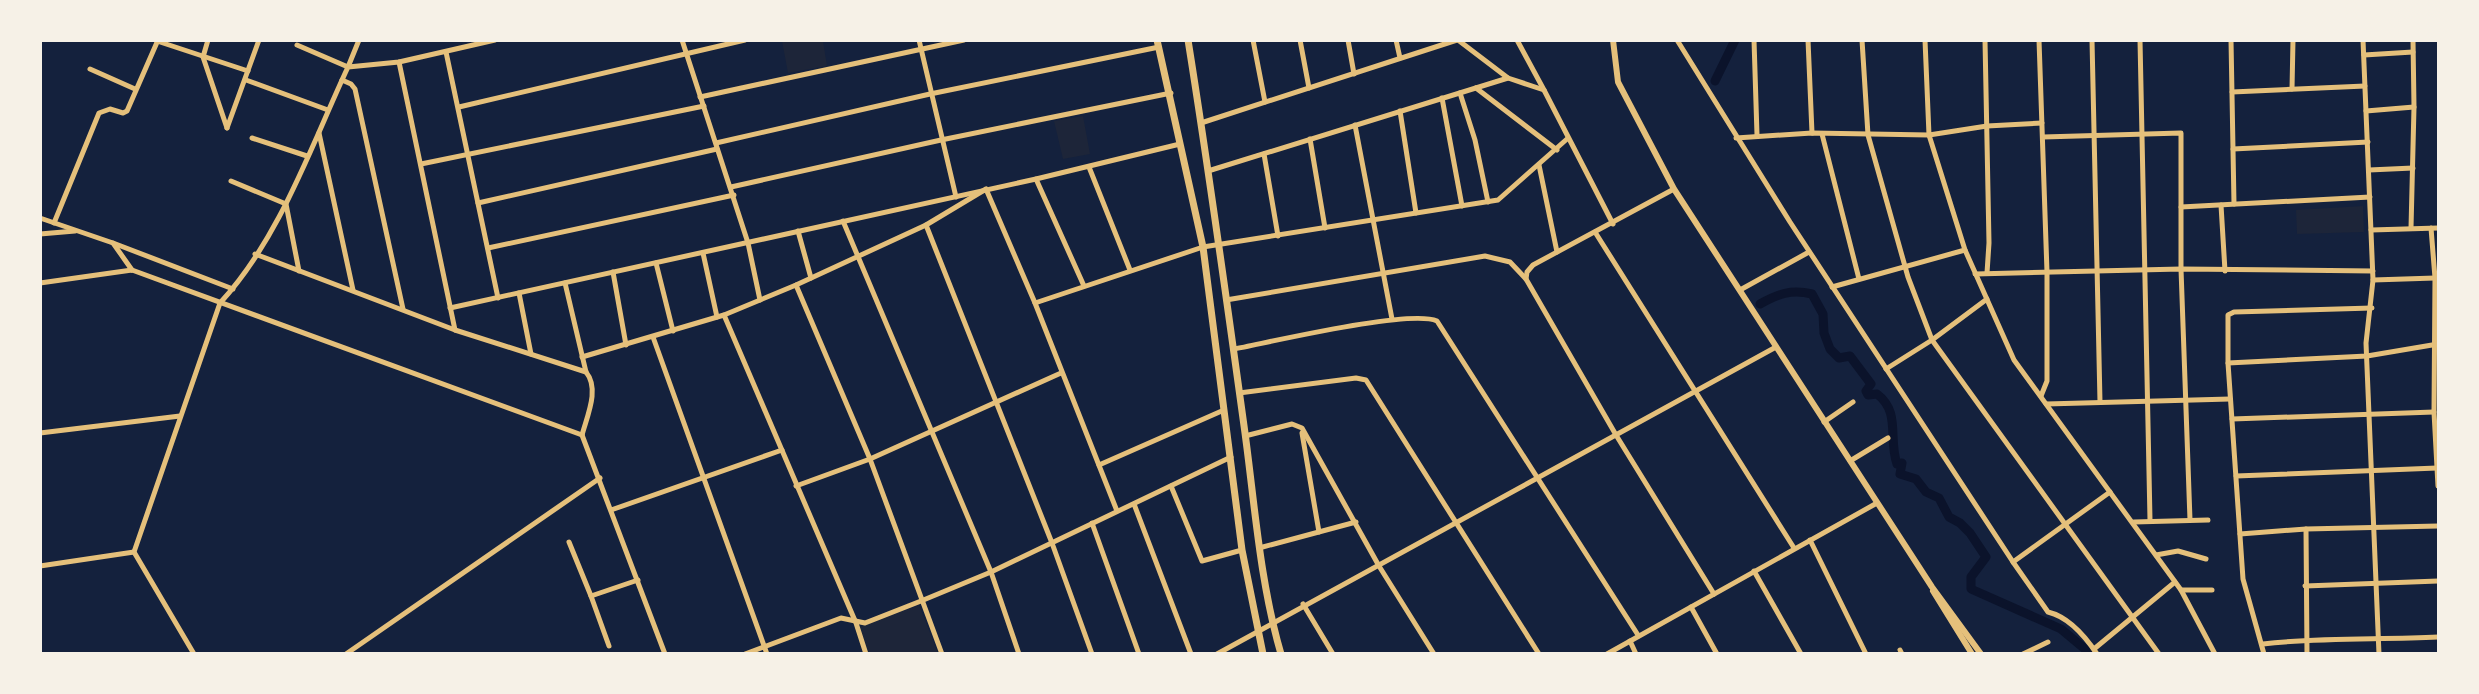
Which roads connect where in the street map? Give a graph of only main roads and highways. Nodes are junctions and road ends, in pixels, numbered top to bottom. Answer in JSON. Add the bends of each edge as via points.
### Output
{"nodes":[{"id":1,"x":1188,"y":40,"type":"edge"},
{"id":2,"x":1158,"y":44,"type":"edge"},
{"id":3,"x":1263,"y":654,"type":"edge"},
{"id":4,"x":1281,"y":654,"type":"edge"}],
"edges":[{"from":1,"to":4,"type":"main road","via":[[1259,548]]},
{"from":2,"to":3,"type":"main road","via":[[1203,247],[1242,550]]}]}
